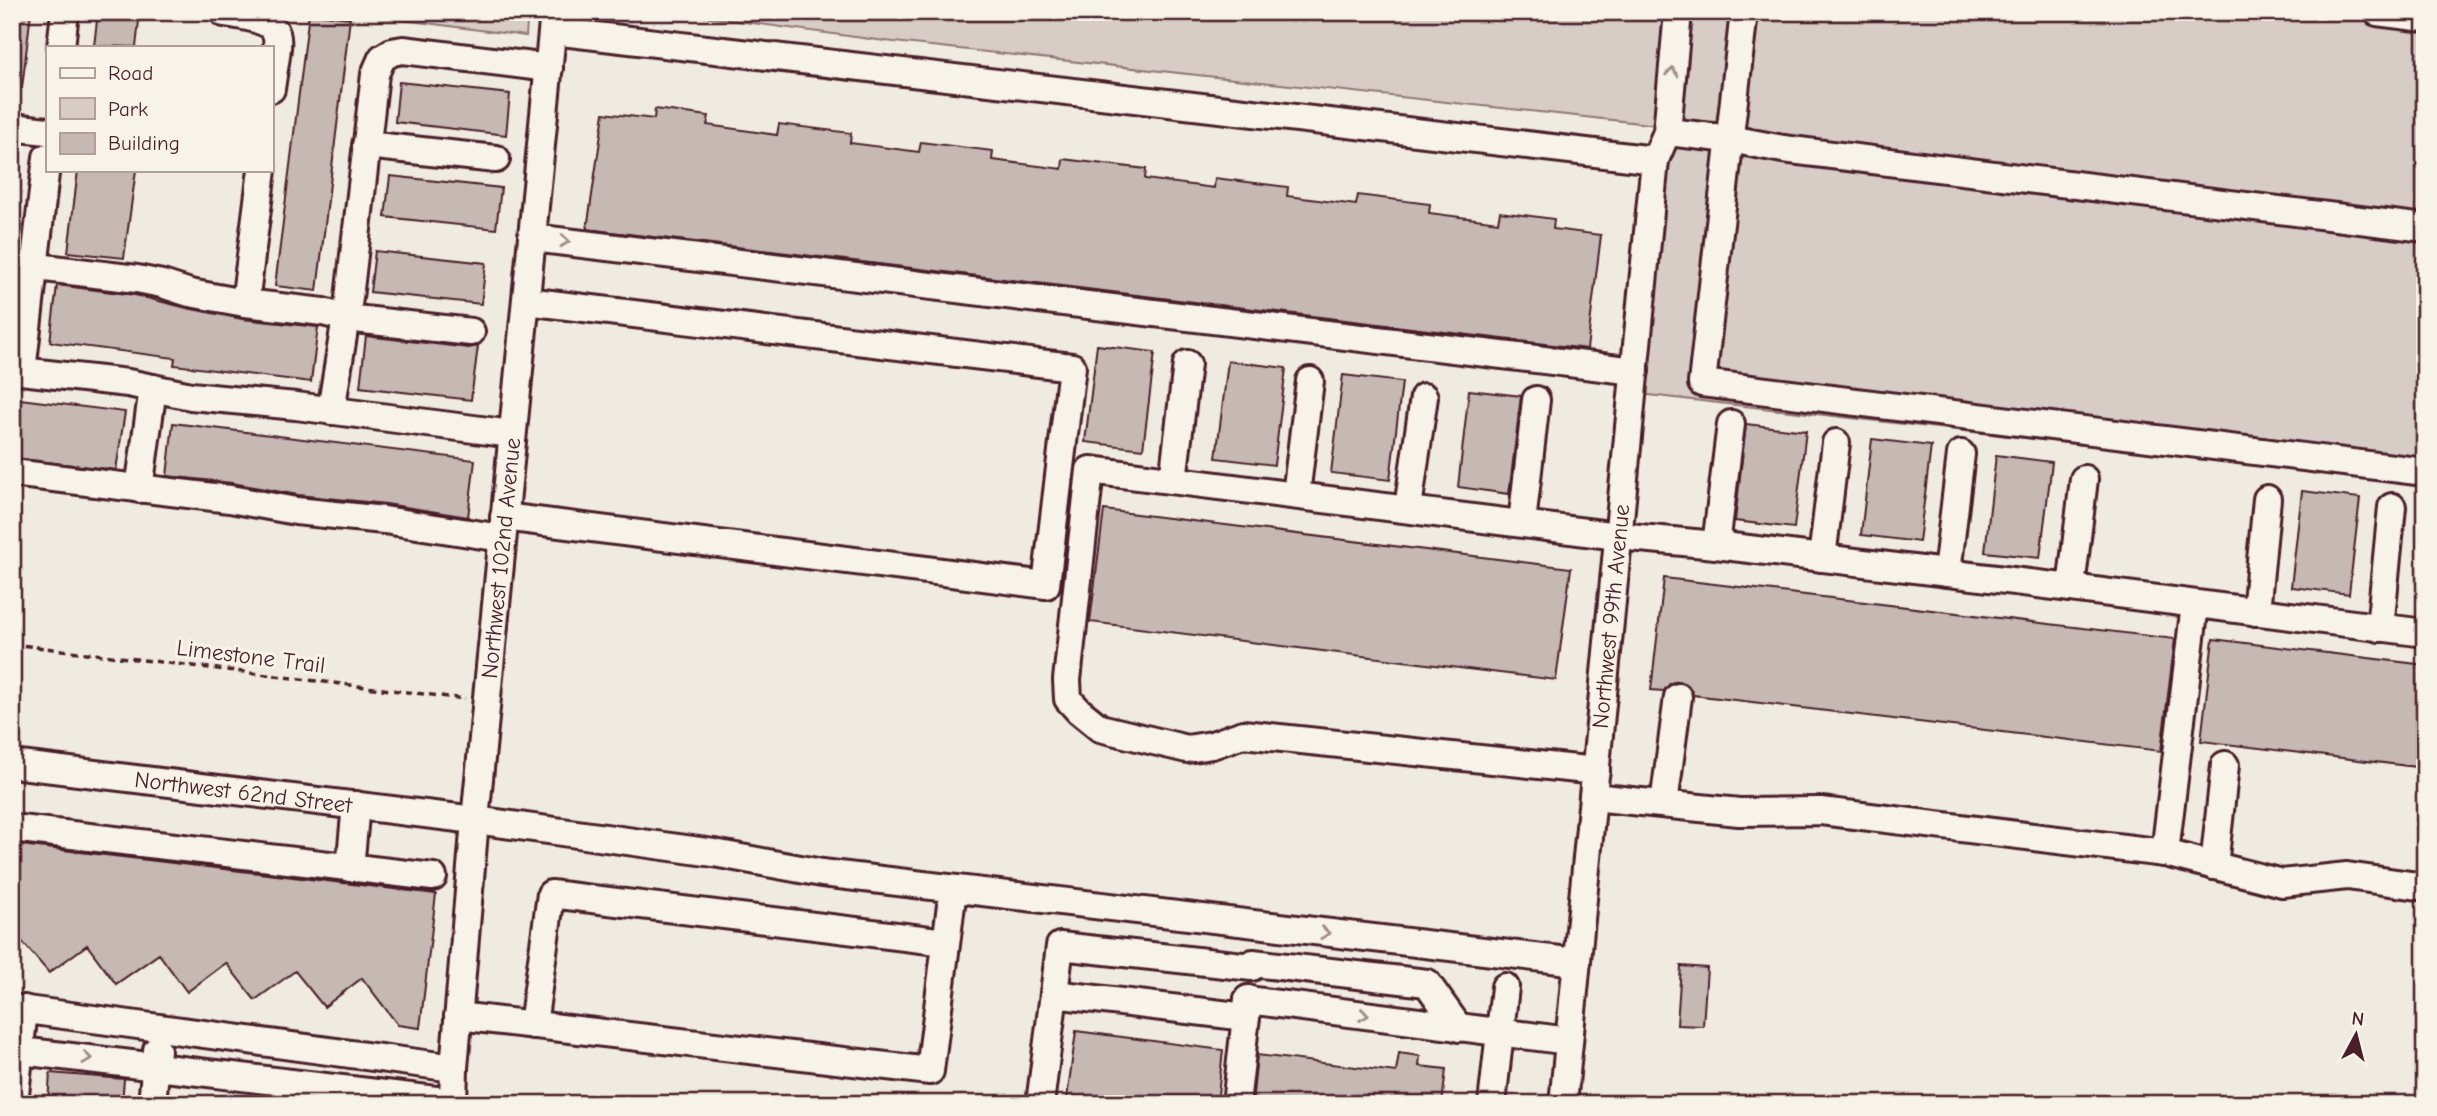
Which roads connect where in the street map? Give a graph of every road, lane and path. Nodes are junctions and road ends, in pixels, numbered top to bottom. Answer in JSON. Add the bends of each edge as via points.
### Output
{"nodes":[{"id":1,"x":65,"y":12,"type":"edge"},
{"id":2,"x":1678,"y":12,"type":"edge"},
{"id":3,"x":1744,"y":12,"type":"edge"},
{"id":4,"x":2377,"y":12,"type":"edge"},
{"id":5,"x":225,"y":13,"type":"edge"},
{"id":6,"x":2425,"y":18,"type":"edge"},
{"id":7,"x":554,"y":22,"type":"edge"},
{"id":8,"x":61,"y":46,"type":"edge"},
{"id":9,"x":549,"y":68,"type":"junction"},
{"id":10,"x":273,"y":74,"type":"edge"},
{"id":11,"x":12,"y":127,"type":"edge"},
{"id":12,"x":46,"y":131,"type":"edge"},
{"id":13,"x":1667,"y":132,"type":"junction"},
{"id":14,"x":1730,"y":139,"type":"junction"},
{"id":15,"x":366,"y":145,"type":"junction"},
{"id":16,"x":496,"y":159,"type":"dead end"},
{"id":17,"x":1656,"y":160,"type":"junction"},
{"id":18,"x":46,"y":162,"type":"edge"},
{"id":19,"x":262,"y":172,"type":"edge"},
{"id":20,"x":2425,"y":228,"type":"edge"},
{"id":21,"x":533,"y":238,"type":"junction"},
{"id":22,"x":23,"y":265,"type":"edge"},
{"id":23,"x":526,"y":301,"type":"junction"},
{"id":24,"x":245,"y":303,"type":"junction"},
{"id":25,"x":346,"y":318,"type":"junction"},
{"id":26,"x":471,"y":332,"type":"dead end"},
{"id":27,"x":1187,"y":364,"type":"dead end"},
{"id":28,"x":17,"y":370,"type":"edge"},
{"id":29,"x":1634,"y":371,"type":"junction"},
{"id":30,"x":1310,"y":381,"type":"dead end"},
{"id":31,"x":153,"y":388,"type":"junction"},
{"id":32,"x":1424,"y":397,"type":"dead end"},
{"id":33,"x":1536,"y":400,"type":"dead end"},
{"id":34,"x":331,"y":411,"type":"junction"},
{"id":35,"x":1731,"y":424,"type":"dead end"},
{"id":36,"x":512,"y":434,"type":"junction"},
{"id":37,"x":1836,"y":443,"type":"dead end"},
{"id":38,"x":1961,"y":454,"type":"dead end"},
{"id":39,"x":2425,"y":472,"type":"edge"},
{"id":40,"x":12,"y":473,"type":"edge"},
{"id":41,"x":1173,"y":480,"type":"junction"},
{"id":42,"x":2084,"y":480,"type":"dead end"},
{"id":43,"x":139,"y":489,"type":"junction"},
{"id":44,"x":1296,"y":495,"type":"junction"},
{"id":45,"x":2267,"y":499,"type":"dead end"},
{"id":46,"x":2392,"y":507,"type":"dead end"},
{"id":47,"x":1408,"y":508,"type":"junction"},
{"id":48,"x":1522,"y":523,"type":"junction"},
{"id":49,"x":503,"y":527,"type":"junction"},
{"id":50,"x":1618,"y":536,"type":"junction"},
{"id":51,"x":1716,"y":545,"type":"junction"},
{"id":52,"x":1822,"y":558,"type":"junction"},
{"id":53,"x":1947,"y":573,"type":"junction"},
{"id":54,"x":2071,"y":587,"type":"junction"},
{"id":55,"x":2196,"y":604,"type":"junction"},
{"id":56,"x":2256,"y":612,"type":"junction"},
{"id":57,"x":2380,"y":628,"type":"junction"},
{"id":58,"x":2425,"y":633,"type":"edge"},
{"id":59,"x":12,"y":644,"type":"edge"},
{"id":60,"x":1678,"y":697,"type":"dead end"},
{"id":61,"x":486,"y":702,"type":"junction"},
{"id":62,"x":12,"y":764,"type":"edge"},
{"id":63,"x":2225,"y":765,"type":"dead end"},
{"id":64,"x":1595,"y":784,"type":"junction"},
{"id":65,"x":1664,"y":804,"type":"junction"},
{"id":66,"x":356,"y":805,"type":"junction"},
{"id":67,"x":475,"y":820,"type":"junction"},
{"id":68,"x":12,"y":828,"type":"edge"},
{"id":69,"x":2165,"y":853,"type":"junction"},
{"id":70,"x":2214,"y":866,"type":"junction"},
{"id":71,"x":350,"y":868,"type":"junction"},
{"id":72,"x":433,"y":877,"type":"dead end"},
{"id":73,"x":2425,"y":887,"type":"edge"},
{"id":74,"x":953,"y":889,"type":"junction"},
{"id":75,"x":1257,"y":925,"type":"junction"},
{"id":76,"x":946,"y":942,"type":"junction"},
{"id":77,"x":1577,"y":962,"type":"junction"},
{"id":78,"x":1252,"y":965,"type":"junction"},
{"id":79,"x":1326,"y":971,"type":"junction"},
{"id":80,"x":1505,"y":987,"type":"dead end"},
{"id":81,"x":1054,"y":994,"type":"junction"},
{"id":82,"x":18,"y":1009,"type":"edge"},
{"id":83,"x":1247,"y":1009,"type":"junction"},
{"id":84,"x":1331,"y":1010,"type":"junction"},
{"id":85,"x":458,"y":1016,"type":"junction"},
{"id":86,"x":533,"y":1025,"type":"junction"},
{"id":87,"x":158,"y":1028,"type":"junction"},
{"id":88,"x":1459,"y":1028,"type":"junction"},
{"id":89,"x":1501,"y":1032,"type":"junction"},
{"id":90,"x":1569,"y":1041,"type":"junction"},
{"id":91,"x":298,"y":1048,"type":"junction"},
{"id":92,"x":16,"y":1050,"type":"edge"},
{"id":93,"x":392,"y":1061,"type":"junction"},
{"id":94,"x":155,"y":1065,"type":"junction"},
{"id":95,"x":454,"y":1068,"type":"junction"},
{"id":96,"x":292,"y":1093,"type":"edge"},
{"id":97,"x":388,"y":1094,"type":"junction"},
{"id":98,"x":453,"y":1103,"type":"edge"},
{"id":99,"x":14,"y":1104,"type":"edge"},
{"id":100,"x":152,"y":1104,"type":"edge"},
{"id":101,"x":1040,"y":1104,"type":"edge"},
{"id":102,"x":1236,"y":1104,"type":"edge"},
{"id":103,"x":1492,"y":1104,"type":"edge"},
{"id":104,"x":1563,"y":1104,"type":"edge"}],
"edges":[{"from":1,"to":8,"type":"street"},
{"from":13,"to":2,"type":"street","name":"Northwest 99th Avenue","one_way":true},
{"from":3,"to":14,"type":"street"},
{"from":4,"to":6,"type":"street"},
{"from":5,"to":10,"type":"street","via":[[253,17],[275,27]]},
{"from":7,"to":9,"type":"street","name":"Northwest 102nd Avenue"},
{"from":7,"to":17,"type":"street"},
{"from":9,"to":15,"type":"street","via":[[391,52],[376,68]]},
{"from":9,"to":21,"type":"street","name":"Northwest 102nd Avenue"},
{"from":11,"to":12,"type":"street"},
{"from":13,"to":14,"type":"street"},
{"from":13,"to":17,"type":"street","name":"Northwest 99th Avenue"},
{"from":14,"to":20,"type":"street"},
{"from":14,"to":39,"type":"street","via":[[1702,383]]},
{"from":15,"to":16,"type":"street"},
{"from":15,"to":25,"type":"street"},
{"from":17,"to":29,"type":"street","name":"Northwest 99th Avenue"},
{"from":18,"to":22,"type":"street"},
{"from":19,"to":24,"type":"street"},
{"from":21,"to":23,"type":"street","name":"Northwest 102nd Avenue"},
{"from":21,"to":29,"type":"street","one_way":true},
{"from":22,"to":24,"type":"street","via":[[137,279]]},
{"from":22,"to":28,"type":"street"},
{"from":23,"to":36,"type":"street","name":"Northwest 102nd Avenue"},
{"from":23,"to":49,"type":"street","via":[[1072,367],[1046,585]]},
{"from":24,"to":25,"type":"street"},
{"from":25,"to":26,"type":"street"},
{"from":25,"to":34,"type":"street"},
{"from":27,"to":41,"type":"street"},
{"from":28,"to":31,"type":"street"},
{"from":29,"to":50,"type":"street","name":"Northwest 99th Avenue"},
{"from":30,"to":44,"type":"street"},
{"from":31,"to":34,"type":"street"},
{"from":31,"to":43,"type":"street"},
{"from":32,"to":47,"type":"street"},
{"from":33,"to":48,"type":"street"},
{"from":34,"to":36,"type":"street"},
{"from":35,"to":51,"type":"street"},
{"from":36,"to":49,"type":"street","name":"Northwest 102nd Avenue"},
{"from":37,"to":52,"type":"street"},
{"from":38,"to":53,"type":"street"},
{"from":40,"to":43,"type":"street"},
{"from":41,"to":44,"type":"street"},
{"from":41,"to":64,"type":"street","via":[[1090,470],[1067,680],[1068,699],[1100,728],[1187,749],[1243,734]]},
{"from":42,"to":54,"type":"street"},
{"from":43,"to":49,"type":"street","via":[[472,534]]},
{"from":44,"to":47,"type":"street"},
{"from":45,"to":56,"type":"street"},
{"from":46,"to":57,"type":"street"},
{"from":47,"to":48,"type":"street"},
{"from":48,"to":50,"type":"street"},
{"from":49,"to":61,"type":"street","name":"Northwest 102nd Avenue"},
{"from":50,"to":51,"type":"street"},
{"from":50,"to":64,"type":"street","name":"Northwest 99th Avenue"},
{"from":51,"to":52,"type":"street"},
{"from":52,"to":53,"type":"street"},
{"from":53,"to":54,"type":"street"},
{"from":54,"to":55,"type":"street"},
{"from":55,"to":56,"type":"street"},
{"from":55,"to":69,"type":"street"},
{"from":56,"to":57,"type":"street"},
{"from":57,"to":58,"type":"street"},
{"from":59,"to":61,"type":"path","name":"Limestone Trail"},
{"from":60,"to":65,"type":"street"},
{"from":61,"to":67,"type":"street","name":"Northwest 102nd Avenue"},
{"from":62,"to":66,"type":"street","name":"Northwest 62nd Street"},
{"from":63,"to":70,"type":"street"},
{"from":64,"to":65,"type":"street"},
{"from":64,"to":77,"type":"street","name":"Northwest 99th Avenue"},
{"from":65,"to":69,"type":"street","via":[[1739,812],[1821,811]]},
{"from":66,"to":67,"type":"street","name":"Northwest 62nd Street"},
{"from":66,"to":71,"type":"street"},
{"from":67,"to":74,"type":"street","name":"Northwest 62nd Street"},
{"from":67,"to":85,"type":"street","name":"Northwest 102nd Avenue"},
{"from":68,"to":71,"type":"street"},
{"from":69,"to":70,"type":"street"},
{"from":70,"to":73,"type":"street","via":[[2282,883],[2347,876]]},
{"from":71,"to":72,"type":"street"},
{"from":74,"to":75,"type":"street","name":"Northwest 62nd Street"},
{"from":74,"to":76,"type":"street"},
{"from":75,"to":77,"type":"street","name":"Northwest 62nd Street","one_way":true},
{"from":75,"to":78,"type":"street"},
{"from":76,"to":86,"type":"street","via":[[930,1070]]},
{"from":76,"to":86,"type":"street","via":[[551,894]]},
{"from":77,"to":90,"type":"street","name":"Northwest 99th Avenue"},
{"from":78,"to":79,"type":"street"},
{"from":78,"to":81,"type":"street","via":[[1060,946]]},
{"from":78,"to":83,"type":"street"},
{"from":79,"to":84,"type":"street"},
{"from":79,"to":88,"type":"street","via":[[1427,982]]},
{"from":80,"to":89,"type":"street"},
{"from":81,"to":83,"type":"street"},
{"from":81,"to":101,"type":"street"},
{"from":82,"to":87,"type":"street"},
{"from":82,"to":92,"type":"street"},
{"from":83,"to":84,"type":"street"},
{"from":83,"to":102,"type":"street"},
{"from":84,"to":88,"type":"street","one_way":true},
{"from":85,"to":86,"type":"street"},
{"from":85,"to":95,"type":"street","name":"Northwest 102nd Avenue"},
{"from":87,"to":91,"type":"street"},
{"from":87,"to":94,"type":"street"},
{"from":88,"to":89,"type":"street"},
{"from":89,"to":90,"type":"street"},
{"from":89,"to":103,"type":"street"},
{"from":90,"to":104,"type":"street","name":"Northwest 99th Avenue"},
{"from":91,"to":93,"type":"street"},
{"from":91,"to":96,"type":"street"},
{"from":92,"to":94,"type":"street","one_way":true},
{"from":92,"to":99,"type":"street"},
{"from":93,"to":95,"type":"street"},
{"from":93,"to":97,"type":"street"},
{"from":94,"to":96,"type":"street"},
{"from":94,"to":100,"type":"street"},
{"from":95,"to":98,"type":"street","name":"Northwest 102nd Avenue"},
{"from":96,"to":97,"type":"street"},
{"from":97,"to":98,"type":"street"}]}
